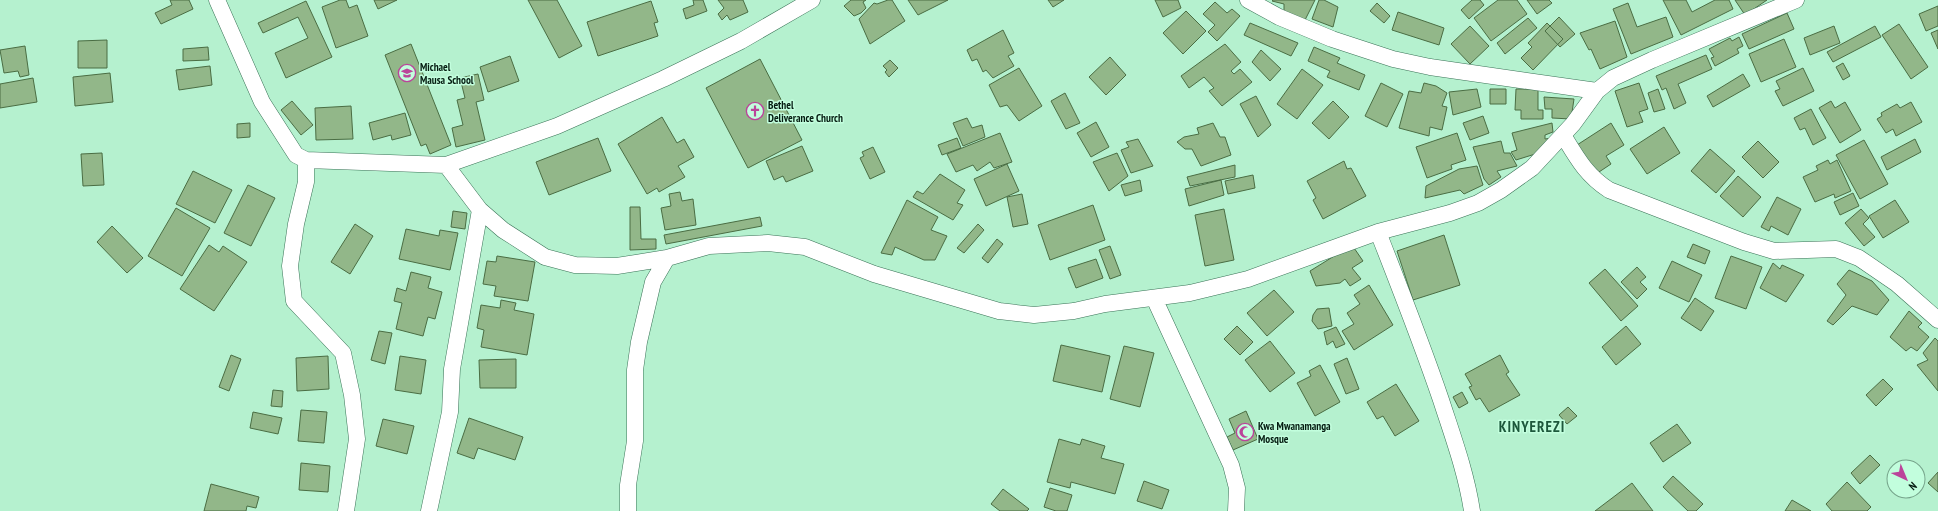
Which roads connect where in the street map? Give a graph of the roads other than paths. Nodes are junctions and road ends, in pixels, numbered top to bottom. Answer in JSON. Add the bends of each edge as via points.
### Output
{"nodes":[{"id":1,"x":217,"y":0,"type":"edge"},
{"id":2,"x":812,"y":0,"type":"edge"},
{"id":3,"x":1248,"y":0,"type":"edge"},
{"id":4,"x":1796,"y":0,"type":"edge"},
{"id":5,"x":1597,"y":91,"type":"junction"},
{"id":6,"x":1563,"y":135,"type":"junction"},
{"id":7,"x":306,"y":160,"type":"junction"},
{"id":8,"x":446,"y":165,"type":"junction"},
{"id":9,"x":480,"y":210,"type":"junction"},
{"id":10,"x":1378,"y":232,"type":"junction"},
{"id":11,"x":667,"y":258,"type":"junction"},
{"id":12,"x":1154,"y":298,"type":"junction"},
{"id":13,"x":1938,"y":320,"type":"edge"},
{"id":14,"x":346,"y":511,"type":"edge"},
{"id":15,"x":430,"y":511,"type":"edge"},
{"id":16,"x":628,"y":511,"type":"edge"},
{"id":17,"x":1236,"y":511,"type":"edge"},
{"id":18,"x":1472,"y":511,"type":"edge"}],
"edges":[{"from":1,"to":7,"type":"street","via":[[262,102],[296,154]]},
{"from":2,"to":8,"type":"street","via":[[742,41],[663,80],[558,126]]},
{"from":3,"to":5,"type":"street","via":[[1279,17],[1332,39],[1393,59],[1430,68]]},
{"from":4,"to":5,"type":"street","via":[[1652,60],[1613,78]]},
{"from":5,"to":6,"type":"street"},
{"from":6,"to":10,"type":"street","via":[[1532,168],[1478,203]]},
{"from":6,"to":13,"type":"street","via":[[1584,170],[1594,181],[1609,190],[1774,251],[1836,249],[1859,258],[1897,284]]},
{"from":7,"to":8,"type":"street"},
{"from":7,"to":14,"type":"street","via":[[306,182],[290,266],[294,301],[343,353],[352,395],[357,439]]},
{"from":8,"to":9,"type":"street"},
{"from":9,"to":11,"type":"street","via":[[503,230],[545,257],[575,265],[617,266]]},
{"from":9,"to":15,"type":"street","via":[[452,369],[450,412]]},
{"from":10,"to":12,"type":"street","via":[[1248,279],[1190,293]]},
{"from":10,"to":18,"type":"street","via":[[1428,363],[1458,451],[1468,484]]},
{"from":11,"to":12,"type":"street","via":[[709,246],[768,243],[804,247],[874,274],[998,311],[1034,315]]},
{"from":11,"to":16,"type":"street","via":[[653,282],[637,356],[635,441],[628,485]]},
{"from":12,"to":17,"type":"street","via":[[1230,465],[1236,488]]}]}
